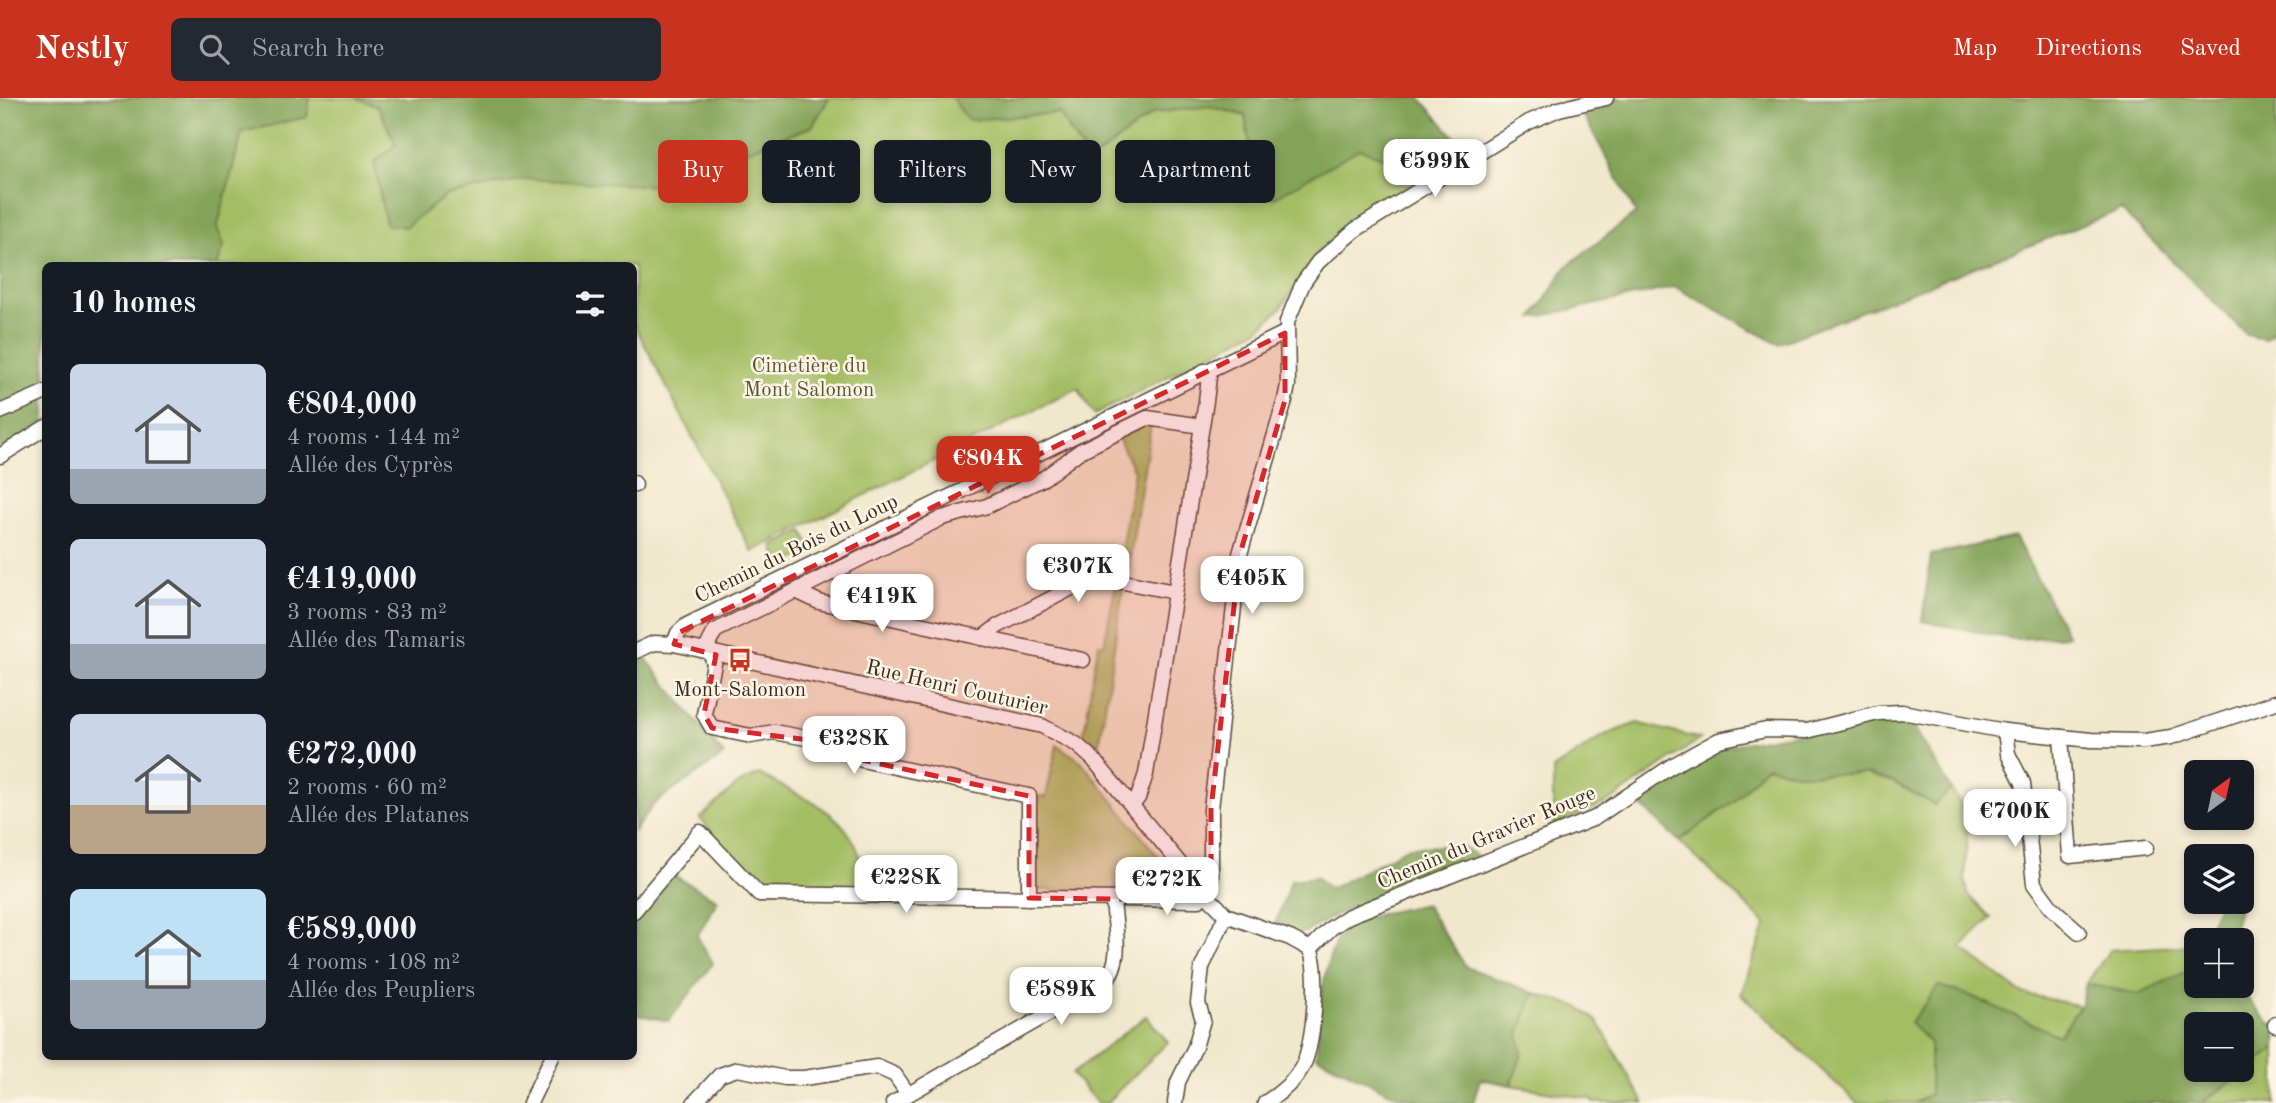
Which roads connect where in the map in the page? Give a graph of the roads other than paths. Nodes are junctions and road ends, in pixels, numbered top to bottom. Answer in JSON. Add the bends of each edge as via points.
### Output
{"nodes":[{"id":1,"x":1606,"y":98,"type":"edge"},
{"id":2,"x":1286,"y":333,"type":"junction"},
{"id":3,"x":1204,"y":371,"type":"junction"},
{"id":4,"x":42,"y":394,"type":"edge"},
{"id":5,"x":0,"y":412,"type":"edge"},
{"id":6,"x":1202,"y":426,"type":"junction"},
{"id":7,"x":42,"y":430,"type":"edge"},
{"id":8,"x":0,"y":456,"type":"edge"},
{"id":9,"x":796,"y":591,"type":"junction"},
{"id":10,"x":1175,"y":592,"type":"junction"},
{"id":11,"x":982,"y":638,"type":"junction"},
{"id":12,"x":674,"y":644,"type":"junction"},
{"id":13,"x":637,"y":651,"type":"edge"},
{"id":14,"x":710,"y":653,"type":"junction"},
{"id":15,"x":1083,"y":660,"type":"dead end"},
{"id":16,"x":2276,"y":702,"type":"edge"},
{"id":17,"x":2005,"y":731,"type":"junction"},
{"id":18,"x":2061,"y":737,"type":"junction"},
{"id":19,"x":1132,"y":805,"type":"junction"},
{"id":20,"x":2146,"y":848,"type":"dead end"},
{"id":21,"x":1205,"y":894,"type":"junction"},
{"id":22,"x":1029,"y":898,"type":"junction"},
{"id":23,"x":1113,"y":899,"type":"junction"},
{"id":24,"x":637,"y":907,"type":"edge"},
{"id":25,"x":1226,"y":915,"type":"junction"},
{"id":26,"x":2079,"y":932,"type":"dead end"},
{"id":27,"x":1310,"y":949,"type":"junction"},
{"id":28,"x":551,"y":1060,"type":"edge"},
{"id":29,"x":908,"y":1094,"type":"junction"},
{"id":30,"x":530,"y":1103,"type":"edge"},
{"id":31,"x":694,"y":1103,"type":"edge"},
{"id":32,"x":892,"y":1103,"type":"edge"},
{"id":33,"x":1175,"y":1103,"type":"edge"},
{"id":34,"x":1265,"y":1103,"type":"edge"}],
"edges":[{"from":1,"to":2,"type":"street","via":[[1529,122],[1355,230],[1318,262],[1303,283]]},
{"from":2,"to":3,"type":"street","name":"Chemin du Bois du Loup"},
{"from":2,"to":21,"type":"street","via":[[1285,400],[1240,554],[1211,809],[1211,879]]},
{"from":3,"to":6,"type":"street","via":[[1209,377]]},
{"from":3,"to":12,"type":"street","name":"Chemin du Bois du Loup","via":[[687,625]]},
{"from":4,"to":5,"type":"street"},
{"from":6,"to":9,"type":"street","via":[[1147,418],[1080,451],[1033,484],[987,506],[942,518]]},
{"from":6,"to":10,"type":"street"},
{"from":7,"to":8,"type":"street"},
{"from":9,"to":11,"type":"street","via":[[819,602]]},
{"from":9,"to":14,"type":"street","via":[[715,631]]},
{"from":10,"to":11,"type":"street","via":[[1089,579]]},
{"from":10,"to":19,"type":"street","via":[[1146,774]]},
{"from":11,"to":15,"type":"street"},
{"from":12,"to":13,"type":"street","via":[[654,643]]},
{"from":12,"to":14,"type":"street","name":"Rue Henri Couturier"},
{"from":14,"to":19,"type":"street","name":"Rue Henri Couturier","via":[[1042,726],[1084,751]]},
{"from":14,"to":22,"type":"street","via":[[714,664],[704,714],[707,724],[716,730],[751,736],[774,732],[833,743],[862,760],[1029,796]]},
{"from":16,"to":18,"type":"street","name":"Chemin du Gravier Rouge","via":[[2171,737],[2127,742]]},
{"from":17,"to":18,"type":"street","name":"Chemin du Gravier Rouge"},
{"from":17,"to":26,"type":"street","via":[[2008,754],[2023,783],[2034,884]]},
{"from":17,"to":27,"type":"street","name":"Chemin du Gravier Rouge","via":[[1890,712],[1807,731],[1766,730],[1719,740],[1595,818],[1349,916]]},
{"from":18,"to":20,"type":"street","via":[[2070,856]]},
{"from":19,"to":21,"type":"street","name":"Rue Henri Couturier"},
{"from":21,"to":23,"type":"street","via":[[1199,900]]},
{"from":21,"to":25,"type":"street","name":"Rue Henri Couturier"},
{"from":22,"to":23,"type":"street"},
{"from":22,"to":24,"type":"street","via":[[759,894],[700,832]]},
{"from":23,"to":29,"type":"street","via":[[1116,959],[1104,982]]},
{"from":25,"to":27,"type":"street"},
{"from":25,"to":33,"type":"street","via":[[1202,967],[1198,1003],[1203,1020],[1178,1082]]},
{"from":27,"to":34,"type":"street","via":[[1317,974],[1308,1053],[1293,1081]]},
{"from":28,"to":30,"type":"street"},
{"from":29,"to":31,"type":"street","via":[[895,1075],[877,1067],[804,1078],[737,1069],[720,1075]]},
{"from":29,"to":32,"type":"street"}]}
